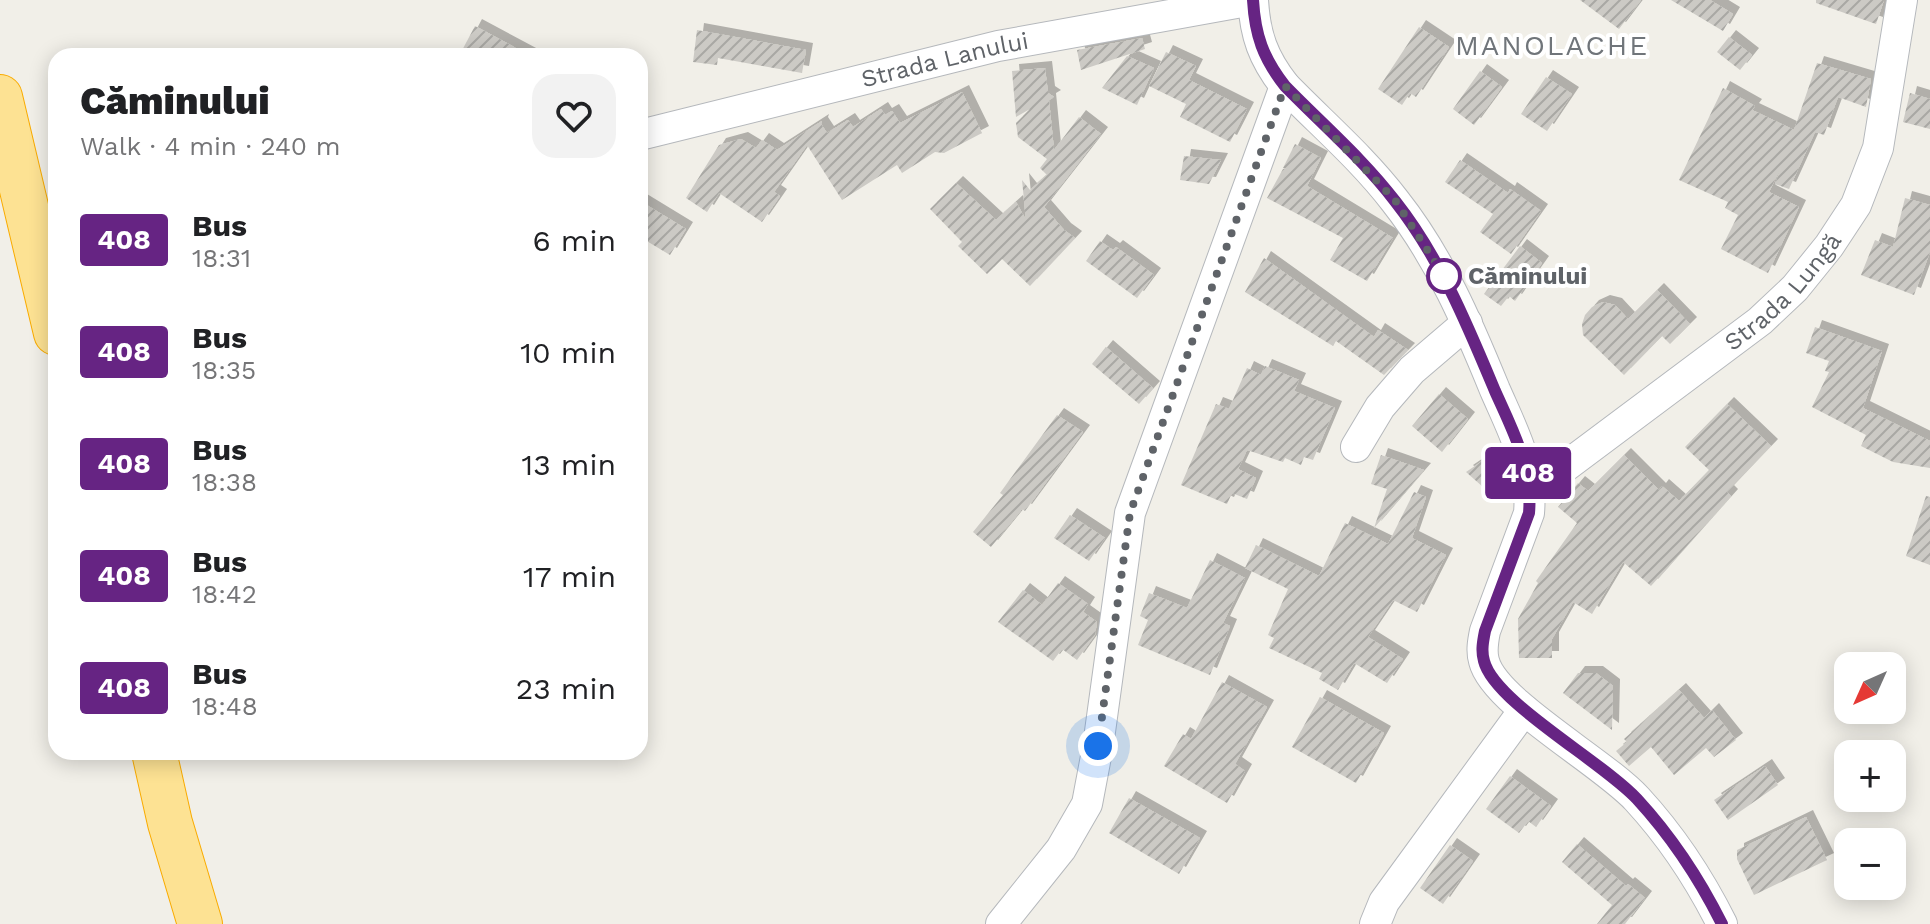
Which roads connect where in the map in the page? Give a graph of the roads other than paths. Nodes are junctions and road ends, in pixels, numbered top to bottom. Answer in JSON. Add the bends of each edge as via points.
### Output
{"nodes":[{"id":1,"x":1253,"y":0,"type":"edge"},
{"id":2,"x":1902,"y":0,"type":"edge"},
{"id":3,"x":1285,"y":86,"type":"junction"},
{"id":4,"x":0,"y":97,"type":"edge"},
{"id":5,"x":648,"y":134,"type":"edge"},
{"id":6,"x":48,"y":299,"type":"edge"},
{"id":7,"x":1467,"y":323,"type":"junction"},
{"id":8,"x":1356,"y":447,"type":"dead end"},
{"id":9,"x":1530,"y":493,"type":"junction"},
{"id":10,"x":1524,"y":710,"type":"junction"},
{"id":11,"x":156,"y":760,"type":"edge"},
{"id":12,"x":1003,"y":921,"type":"edge"},
{"id":13,"x":200,"y":924,"type":"edge"},
{"id":14,"x":1375,"y":924,"type":"edge"},
{"id":15,"x":1722,"y":924,"type":"edge"}],
"edges":[{"from":1,"to":3,"type":"street","via":[[1259,45]]},
{"from":1,"to":5,"type":"street","name":"Strada Lanului","via":[[998,46]]},
{"from":2,"to":9,"type":"street","name":"Strada Lungă","via":[[1878,148],[1856,205],[1829,246],[1795,288],[1748,331]]},
{"from":3,"to":7,"type":"street","via":[[1395,200],[1439,267]]},
{"from":3,"to":12,"type":"street","via":[[1130,513],[1087,804],[1061,849]]},
{"from":4,"to":6,"type":"highway"},
{"from":7,"to":8,"type":"street","via":[[1412,370],[1380,407]]},
{"from":7,"to":9,"type":"street","via":[[1525,459]]},
{"from":9,"to":10,"type":"street","via":[[1529,513],[1482,647],[1491,677]]},
{"from":10,"to":14,"type":"street","via":[[1384,902]]},
{"from":10,"to":15,"type":"street","via":[[1633,795],[1680,849]]},
{"from":11,"to":13,"type":"highway"}]}
